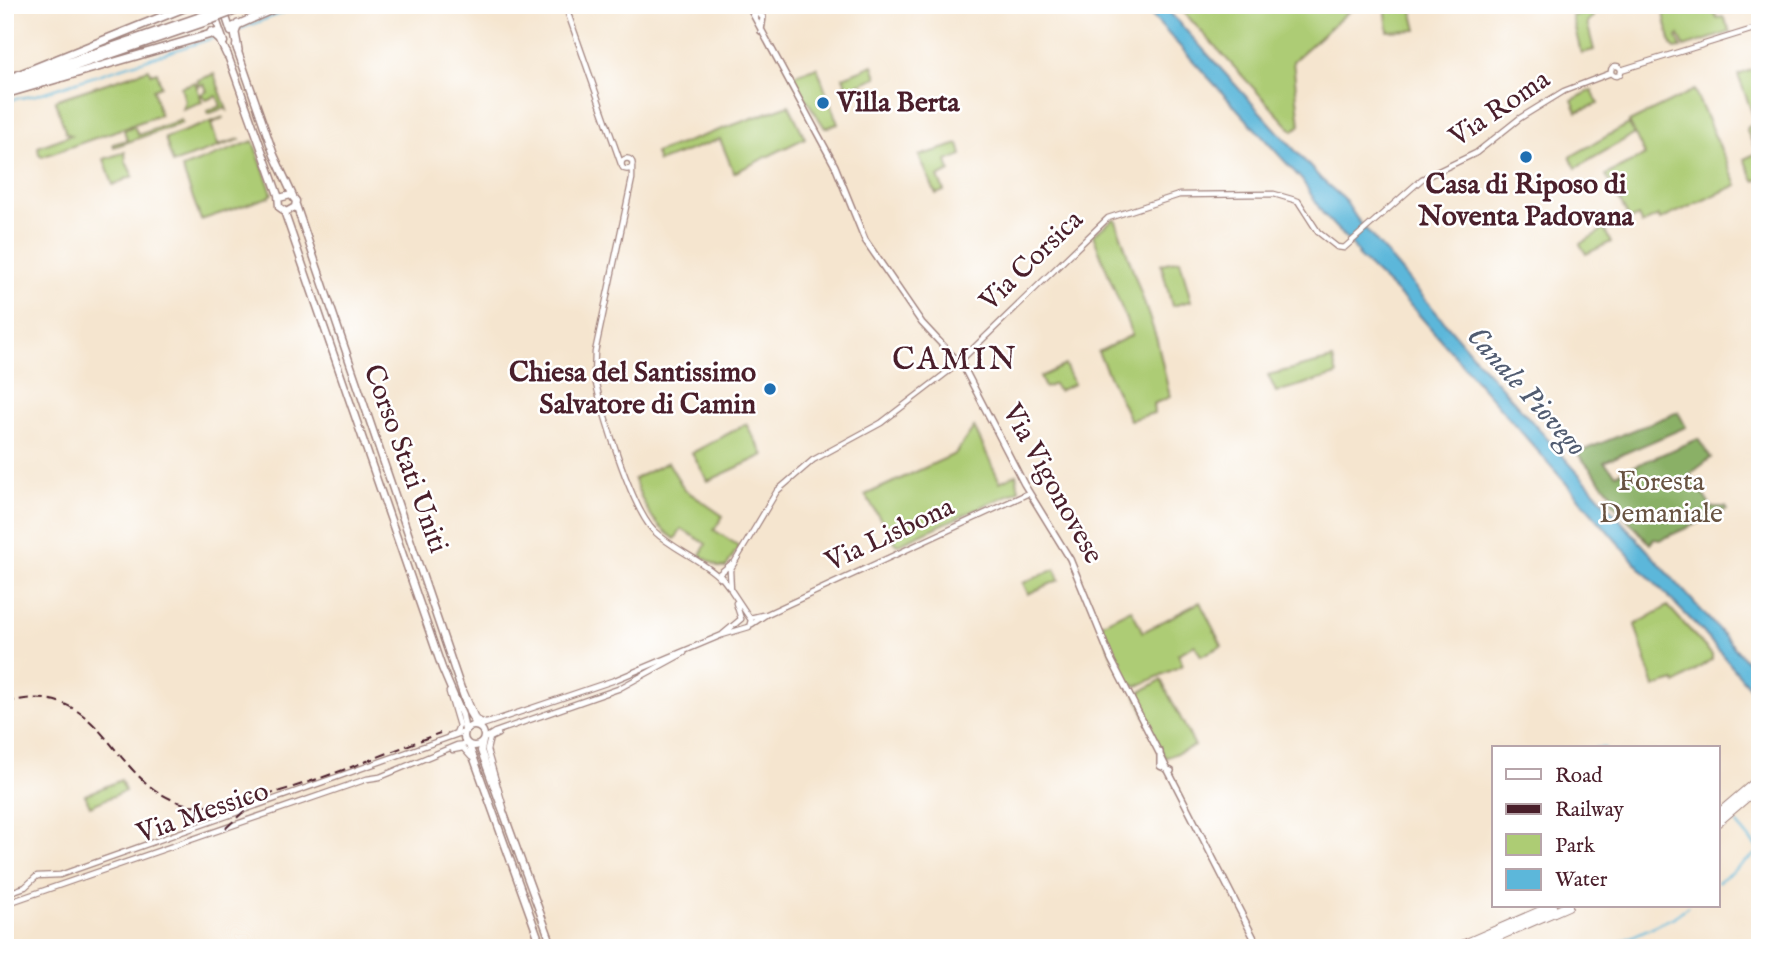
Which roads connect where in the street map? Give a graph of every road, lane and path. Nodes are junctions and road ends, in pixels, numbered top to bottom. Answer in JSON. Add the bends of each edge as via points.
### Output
{"nodes":[{"id":1,"x":191,"y":5,"type":"edge"},
{"id":2,"x":211,"y":5,"type":"edge"},
{"id":3,"x":222,"y":5,"type":"edge"},
{"id":4,"x":251,"y":5,"type":"edge"},
{"id":5,"x":282,"y":5,"type":"edge"},
{"id":6,"x":565,"y":5,"type":"edge"},
{"id":7,"x":749,"y":7,"type":"edge"},
{"id":8,"x":235,"y":8,"type":"edge"},
{"id":9,"x":212,"y":18,"type":"junction"},
{"id":10,"x":231,"y":25,"type":"junction"},
{"id":11,"x":1760,"y":27,"type":"edge"},
{"id":12,"x":216,"y":33,"type":"junction"},
{"id":13,"x":238,"y":50,"type":"joint"},
{"id":14,"x":227,"y":55,"type":"joint"},
{"id":15,"x":5,"y":82,"type":"edge"},
{"id":16,"x":5,"y":92,"type":"edge"},
{"id":17,"x":614,"y":145,"type":"junction"},
{"id":18,"x":626,"y":159,"type":"junction"},
{"id":19,"x":621,"y":164,"type":"junction"},
{"id":20,"x":632,"y":167,"type":"junction"},
{"id":21,"x":624,"y":169,"type":"junction"},
{"id":22,"x":631,"y":183,"type":"junction"},
{"id":23,"x":293,"y":196,"type":"junction"},
{"id":24,"x":279,"y":198,"type":"junction"},
{"id":25,"x":296,"y":205,"type":"junction"},
{"id":26,"x":284,"y":211,"type":"junction"},
{"id":27,"x":1349,"y":246,"type":"joint"},
{"id":28,"x":959,"y":361,"type":"junction"},
{"id":29,"x":1029,"y":493,"type":"junction"},
{"id":30,"x":732,"y":563,"type":"junction"},
{"id":31,"x":711,"y":569,"type":"junction"},
{"id":32,"x":722,"y":571,"type":"junction"},
{"id":33,"x":729,"y":576,"type":"junction"},
{"id":34,"x":721,"y":579,"type":"junction"},
{"id":35,"x":731,"y":590,"type":"junction"},
{"id":36,"x":736,"y":600,"type":"junction"},
{"id":37,"x":768,"y":614,"type":"junction"},
{"id":38,"x":749,"y":617,"type":"junction"},
{"id":39,"x":740,"y":620,"type":"junction"},
{"id":40,"x":748,"y":627,"type":"junction"},
{"id":41,"x":722,"y":635,"type":"junction"},
{"id":42,"x":691,"y":649,"type":"junction"},
{"id":43,"x":442,"y":668,"type":"junction"},
{"id":44,"x":460,"y":683,"type":"junction"},
{"id":45,"x":502,"y":719,"type":"junction"},
{"id":46,"x":524,"y":722,"type":"junction"},
{"id":47,"x":478,"y":726,"type":"junction"},
{"id":48,"x":464,"y":732,"type":"junction"},
{"id":49,"x":483,"y":740,"type":"junction"},
{"id":50,"x":469,"y":745,"type":"junction"},
{"id":51,"x":426,"y":746,"type":"junction"},
{"id":52,"x":432,"y":755,"type":"junction"},
{"id":53,"x":379,"y":763,"type":"junction"},
{"id":54,"x":371,"y":767,"type":"junction"},
{"id":55,"x":384,"y":774,"type":"junction"},
{"id":56,"x":375,"y":777,"type":"junction"},
{"id":57,"x":1760,"y":778,"type":"edge"},
{"id":58,"x":484,"y":786,"type":"junction"},
{"id":59,"x":1760,"y":786,"type":"edge"},
{"id":60,"x":505,"y":812,"type":"junction"},
{"id":61,"x":1720,"y":812,"type":"edge"},
{"id":62,"x":1720,"y":820,"type":"edge"},
{"id":63,"x":47,"y":878,"type":"junction"},
{"id":64,"x":33,"y":882,"type":"junction"},
{"id":65,"x":44,"y":891,"type":"junction"},
{"id":66,"x":5,"y":894,"type":"edge"},
{"id":67,"x":5,"y":904,"type":"edge"},
{"id":68,"x":1547,"y":908,"type":"edge"},
{"id":69,"x":1563,"y":908,"type":"edge"},
{"id":70,"x":541,"y":948,"type":"edge"},
{"id":71,"x":553,"y":948,"type":"edge"},
{"id":72,"x":1259,"y":948,"type":"edge"},
{"id":73,"x":1455,"y":948,"type":"edge"},
{"id":74,"x":1472,"y":948,"type":"edge"}],
"edges":[{"from":1,"to":15,"type":"highway"},
{"from":2,"to":9,"type":"main road"},
{"from":3,"to":10,"type":"main road"},
{"from":4,"to":8,"type":"highway"},
{"from":5,"to":10,"type":"highway"},
{"from":6,"to":17,"type":"street"},
{"from":7,"to":28,"type":"main road","name":"Via Vigonovese","via":[[835,166],[870,248],[922,323]]},
{"from":8,"to":9,"type":"highway","bridge":true},
{"from":9,"to":12,"type":"main road"},
{"from":9,"to":15,"type":"highway"},
{"from":9,"to":16,"type":"highway"},
{"from":10,"to":12,"type":"main road"},
{"from":10,"to":13,"type":"highway"},
{"from":11,"to":27,"type":"street","name":"Via Roma","via":[[1621,70],[1614,66],[1611,73],[1564,91],[1476,153],[1414,185]]},
{"from":12,"to":14,"type":"highway"},
{"from":12,"to":16,"type":"highway","via":[[52,83]]},
{"from":13,"to":23,"type":"main road"},
{"from":14,"to":24,"type":"main road"},
{"from":17,"to":18,"type":"street"},
{"from":17,"to":19,"type":"street"},
{"from":18,"to":19,"type":"street"},
{"from":18,"to":20,"type":"street","via":[[632,161]]},
{"from":19,"to":21,"type":"street"},
{"from":20,"to":21,"type":"street"},
{"from":20,"to":22,"type":"street"},
{"from":21,"to":22,"type":"street"},
{"from":22,"to":31,"type":"street","via":[[599,331],[594,376],[641,514],[661,537]]},
{"from":23,"to":24,"type":"main road"},
{"from":23,"to":25,"type":"main road"},
{"from":24,"to":26,"type":"main road"},
{"from":25,"to":26,"type":"main road"},
{"from":25,"to":44,"type":"main road","name":"Corso Stati Uniti"},
{"from":26,"to":43,"type":"main road","name":"Corso Stati Uniti"},
{"from":27,"to":28,"type":"street","name":"Via Corsica","via":[[1340,248],[1326,240],[1301,204],[1284,195],[1196,194],[1143,206],[1098,226]]},
{"from":28,"to":29,"type":"main road","name":"Via Vigonovese"},
{"from":28,"to":30,"type":"street","name":"Via Corsica","via":[[881,423],[813,460],[784,483]]},
{"from":29,"to":37,"type":"street","name":"Via Lisbona"},
{"from":29,"to":72,"type":"main road","name":"Via Vigonovese","via":[[1079,575],[1107,650]]},
{"from":30,"to":32,"type":"street"},
{"from":30,"to":33,"type":"street"},
{"from":31,"to":32,"type":"street"},
{"from":31,"to":34,"type":"street"},
{"from":32,"to":33,"type":"street"},
{"from":32,"to":34,"type":"street"},
{"from":33,"to":34,"type":"street"},
{"from":33,"to":35,"type":"street"},
{"from":34,"to":35,"type":"street"},
{"from":35,"to":36,"type":"street"},
{"from":36,"to":38,"type":"street"},
{"from":36,"to":39,"type":"street"},
{"from":37,"to":38,"type":"street","name":"Via Lisbona"},
{"from":37,"to":40,"type":"street","name":"Via Lisbona"},
{"from":38,"to":39,"type":"street","name":"Via Lisbona"},
{"from":38,"to":40,"type":"street"},
{"from":39,"to":40,"type":"street"},
{"from":39,"to":41,"type":"street","name":"Via Lisbona"},
{"from":40,"to":41,"type":"street","name":"Via Lisbona"},
{"from":41,"to":42,"type":"street","name":"Via Lisbona"},
{"from":42,"to":45,"type":"street","name":"Via Lisbona"},
{"from":42,"to":46,"type":"street","name":"Via Lisbona","via":[[618,689]]},
{"from":43,"to":48,"type":"main road","name":"Corso Stati Uniti","via":[[462,715]]},
{"from":43,"to":51,"type":"street","via":[[459,726],[454,734]]},
{"from":44,"to":45,"type":"street","via":[[479,721]]},
{"from":44,"to":47,"type":"main road","name":"Corso Stati Uniti"},
{"from":45,"to":47,"type":"street","name":"Via Lisbona"},
{"from":46,"to":49,"type":"street","name":"Via Lisbona"},
{"from":46,"to":60,"type":"street","via":[[493,736],[487,745]]},
{"from":47,"to":48,"type":"main road"},
{"from":47,"to":49,"type":"main road","via":[[484,732]]},
{"from":48,"to":50,"type":"main road"},
{"from":48,"to":51,"type":"street","name":"Via Messico"},
{"from":49,"to":50,"type":"main road","via":[[478,746]]},
{"from":49,"to":60,"type":"main road","via":[[481,751]]},
{"from":50,"to":52,"type":"street","name":"Via Messico"},
{"from":50,"to":58,"type":"main road"},
{"from":51,"to":53,"type":"street","name":"Via Messico"},
{"from":52,"to":55,"type":"street","name":"Via Messico"},
{"from":52,"to":58,"type":"street","via":[[467,750]]},
{"from":53,"to":54,"type":"street","name":"Via Messico"},
{"from":53,"to":55,"type":"street"},
{"from":54,"to":56,"type":"street"},
{"from":54,"to":63,"type":"street","name":"Via Messico"},
{"from":55,"to":56,"type":"street","name":"Via Messico"},
{"from":56,"to":65,"type":"street","name":"Via Messico"},
{"from":57,"to":61,"type":"highway"},
{"from":58,"to":70,"type":"main road"},
{"from":59,"to":62,"type":"highway"},
{"from":60,"to":71,"type":"main road"},
{"from":63,"to":64,"type":"street","name":"Via Messico","via":[[40,876]]},
{"from":63,"to":65,"type":"street"},
{"from":64,"to":65,"type":"street","via":[[35,890]]},
{"from":64,"to":66,"type":"street","name":"Via Messico"},
{"from":65,"to":67,"type":"street","name":"Via Messico"},
{"from":68,"to":73,"type":"highway"},
{"from":69,"to":74,"type":"highway"}]}
